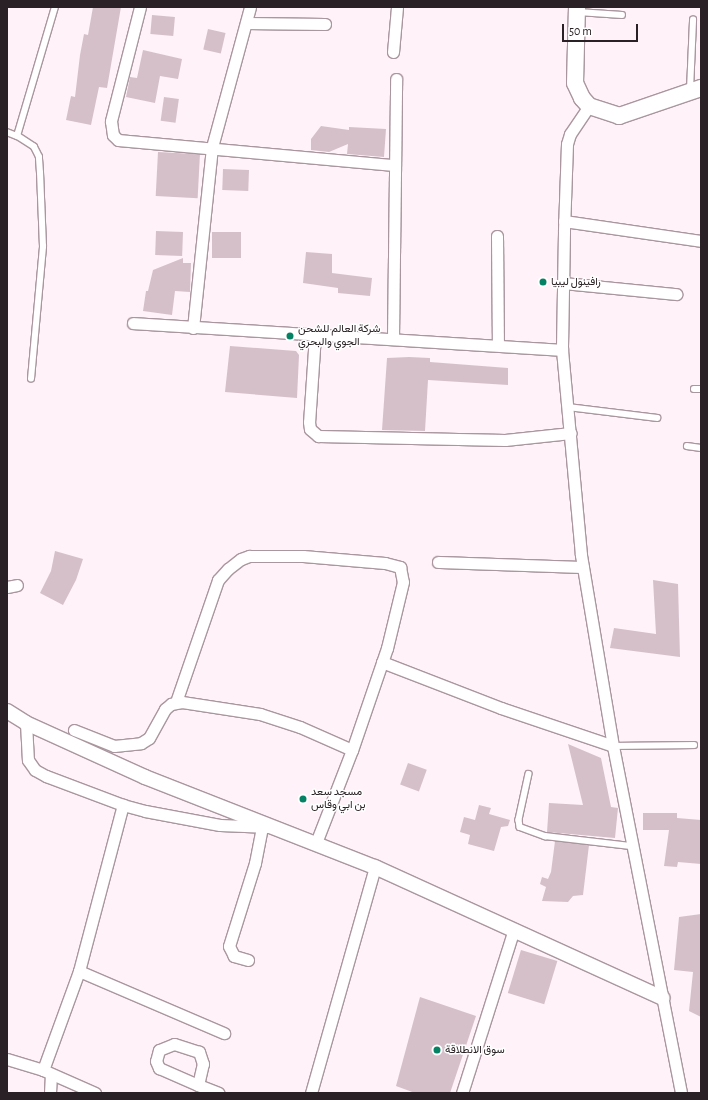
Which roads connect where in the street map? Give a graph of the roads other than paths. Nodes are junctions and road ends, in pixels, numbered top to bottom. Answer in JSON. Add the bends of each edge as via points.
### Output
{"nodes":[{"id":1,"x":55,"y":7,"type":"edge"},
{"id":2,"x":140,"y":7,"type":"edge"},
{"id":3,"x":250,"y":7,"type":"edge"},
{"id":4,"x":397,"y":7,"type":"edge"},
{"id":5,"x":577,"y":9,"type":"edge"},
{"id":6,"x":622,"y":15,"type":"dead end"},
{"id":7,"x":693,"y":20,"type":"dead end"},
{"id":8,"x":246,"y":23,"type":"junction"},
{"id":9,"x":325,"y":24,"type":"dead end"},
{"id":10,"x":394,"y":52,"type":"dead end"},
{"id":11,"x":396,"y":79,"type":"dead end"},
{"id":12,"x":696,"y":90,"type":"edge"},
{"id":13,"x":590,"y":106,"type":"junction"},
{"id":14,"x":7,"y":132,"type":"edge"},
{"id":15,"x":17,"y":136,"type":"junction"},
{"id":16,"x":212,"y":147,"type":"junction"},
{"id":17,"x":394,"y":165,"type":"junction"},
{"id":18,"x":564,"y":221,"type":"junction"},
{"id":19,"x":497,"y":236,"type":"dead end"},
{"id":20,"x":701,"y":241,"type":"edge"},
{"id":21,"x":563,"y":283,"type":"junction"},
{"id":22,"x":676,"y":294,"type":"dead end"},
{"id":23,"x":133,"y":323,"type":"dead end"},
{"id":24,"x":193,"y":328,"type":"junction"},
{"id":25,"x":315,"y":335,"type":"junction"},
{"id":26,"x":393,"y":338,"type":"junction"},
{"id":27,"x":498,"y":345,"type":"junction"},
{"id":28,"x":562,"y":350,"type":"junction"},
{"id":29,"x":31,"y":379,"type":"dead end"},
{"id":30,"x":694,"y":389,"type":"dead end"},
{"id":31,"x":701,"y":389,"type":"edge"},
{"id":32,"x":568,"y":407,"type":"junction"},
{"id":33,"x":657,"y":418,"type":"dead end"},
{"id":34,"x":570,"y":434,"type":"junction"},
{"id":35,"x":687,"y":446,"type":"dead end"},
{"id":36,"x":701,"y":448,"type":"edge"},
{"id":37,"x":438,"y":562,"type":"dead end"},
{"id":38,"x":583,"y":567,"type":"junction"},
{"id":39,"x":382,"y":662,"type":"junction"},
{"id":40,"x":176,"y":702,"type":"junction"},
{"id":41,"x":7,"y":711,"type":"edge"},
{"id":42,"x":26,"y":723,"type":"junction"},
{"id":43,"x":74,"y":730,"type":"dead end"},
{"id":44,"x":694,"y":745,"type":"dead end"},
{"id":45,"x":613,"y":746,"type":"junction"},
{"id":46,"x":352,"y":750,"type":"junction"},
{"id":47,"x":529,"y":774,"type":"dead end"},
{"id":48,"x":123,"y":805,"type":"junction"},
{"id":49,"x":262,"y":827,"type":"junction"},
{"id":50,"x":277,"y":828,"type":"junction"},
{"id":51,"x":316,"y":844,"type":"junction"},
{"id":52,"x":632,"y":846,"type":"junction"},
{"id":53,"x":375,"y":867,"type":"junction"},
{"id":54,"x":514,"y":929,"type":"junction"},
{"id":55,"x":248,"y":960,"type":"dead end"},
{"id":56,"x":79,"y":971,"type":"junction"},
{"id":57,"x":663,"y":998,"type":"junction"},
{"id":58,"x":224,"y":1033,"type":"dead end"},
{"id":59,"x":7,"y":1059,"type":"edge"},
{"id":60,"x":47,"y":1072,"type":"junction"},
{"id":61,"x":198,"y":1085,"type":"junction"},
{"id":62,"x":50,"y":1093,"type":"edge"},
{"id":63,"x":95,"y":1093,"type":"edge"},
{"id":64,"x":219,"y":1093,"type":"edge"},
{"id":65,"x":311,"y":1093,"type":"edge"},
{"id":66,"x":462,"y":1093,"type":"edge"},
{"id":67,"x":681,"y":1093,"type":"edge"}],
"edges":[{"from":1,"to":15,"type":"lane"},
{"from":2,"to":16,"type":"street","via":[[112,121],[113,136],[128,142]]},
{"from":3,"to":8,"type":"street"},
{"from":4,"to":10,"type":"street"},
{"from":5,"to":6,"type":"lane"},
{"from":5,"to":13,"type":"main road","via":[[575,83],[582,98]]},
{"from":7,"to":12,"type":"lane"},
{"from":8,"to":9,"type":"street"},
{"from":8,"to":16,"type":"street"},
{"from":11,"to":17,"type":"street"},
{"from":12,"to":13,"type":"main road","via":[[619,116]]},
{"from":13,"to":18,"type":"street","via":[[570,134],[567,144]]},
{"from":14,"to":15,"type":"lane"},
{"from":15,"to":29,"type":"lane","via":[[34,147],[39,157],[40,173],[43,247]]},
{"from":16,"to":17,"type":"street"},
{"from":16,"to":24,"type":"street"},
{"from":17,"to":26,"type":"street","via":[[396,195]]},
{"from":18,"to":20,"type":"street"},
{"from":18,"to":21,"type":"street"},
{"from":19,"to":27,"type":"street"},
{"from":21,"to":22,"type":"street"},
{"from":21,"to":28,"type":"street"},
{"from":23,"to":24,"type":"street"},
{"from":24,"to":25,"type":"street"},
{"from":25,"to":26,"type":"street"},
{"from":25,"to":34,"type":"street","via":[[309,422],[310,430],[318,436],[505,440]]},
{"from":26,"to":27,"type":"street"},
{"from":27,"to":28,"type":"street"},
{"from":28,"to":32,"type":"street"},
{"from":30,"to":31,"type":"lane"},
{"from":32,"to":33,"type":"lane"},
{"from":32,"to":34,"type":"street"},
{"from":34,"to":38,"type":"street"},
{"from":35,"to":36,"type":"lane"},
{"from":37,"to":38,"type":"street"},
{"from":38,"to":45,"type":"street"},
{"from":39,"to":40,"type":"street","via":[[399,605],[403,582],[400,567],[344,558],[249,556],[228,568],[218,580]]},
{"from":39,"to":45,"type":"street","via":[[501,708]]},
{"from":39,"to":46,"type":"street"},
{"from":40,"to":43,"type":"street","via":[[165,709],[149,738],[141,743],[114,746]]},
{"from":40,"to":46,"type":"street","via":[[260,714],[300,727]]},
{"from":41,"to":42,"type":"street"},
{"from":42,"to":48,"type":"street","via":[[26,753],[35,770]]},
{"from":42,"to":50,"type":"street","via":[[145,777]]},
{"from":44,"to":45,"type":"lane"},
{"from":45,"to":52,"type":"street"},
{"from":46,"to":51,"type":"street"},
{"from":47,"to":52,"type":"lane","via":[[519,820],[520,827],[545,836]]},
{"from":48,"to":49,"type":"street","via":[[207,823]]},
{"from":48,"to":56,"type":"street"},
{"from":49,"to":50,"type":"street"},
{"from":49,"to":55,"type":"street","via":[[255,863],[229,946],[234,956]]},
{"from":50,"to":51,"type":"street"},
{"from":51,"to":53,"type":"street"},
{"from":52,"to":57,"type":"street"},
{"from":53,"to":54,"type":"street"},
{"from":53,"to":65,"type":"street"},
{"from":54,"to":57,"type":"street"},
{"from":54,"to":66,"type":"street"},
{"from":56,"to":58,"type":"street"},
{"from":56,"to":60,"type":"street"},
{"from":57,"to":67,"type":"street"},
{"from":59,"to":60,"type":"street"},
{"from":60,"to":62,"type":"street"},
{"from":60,"to":63,"type":"street"},
{"from":61,"to":61,"type":"street","via":[[159,1068],[156,1061],[159,1050],[174,1044],[199,1052],[203,1064]]},
{"from":61,"to":64,"type":"street"}]}
